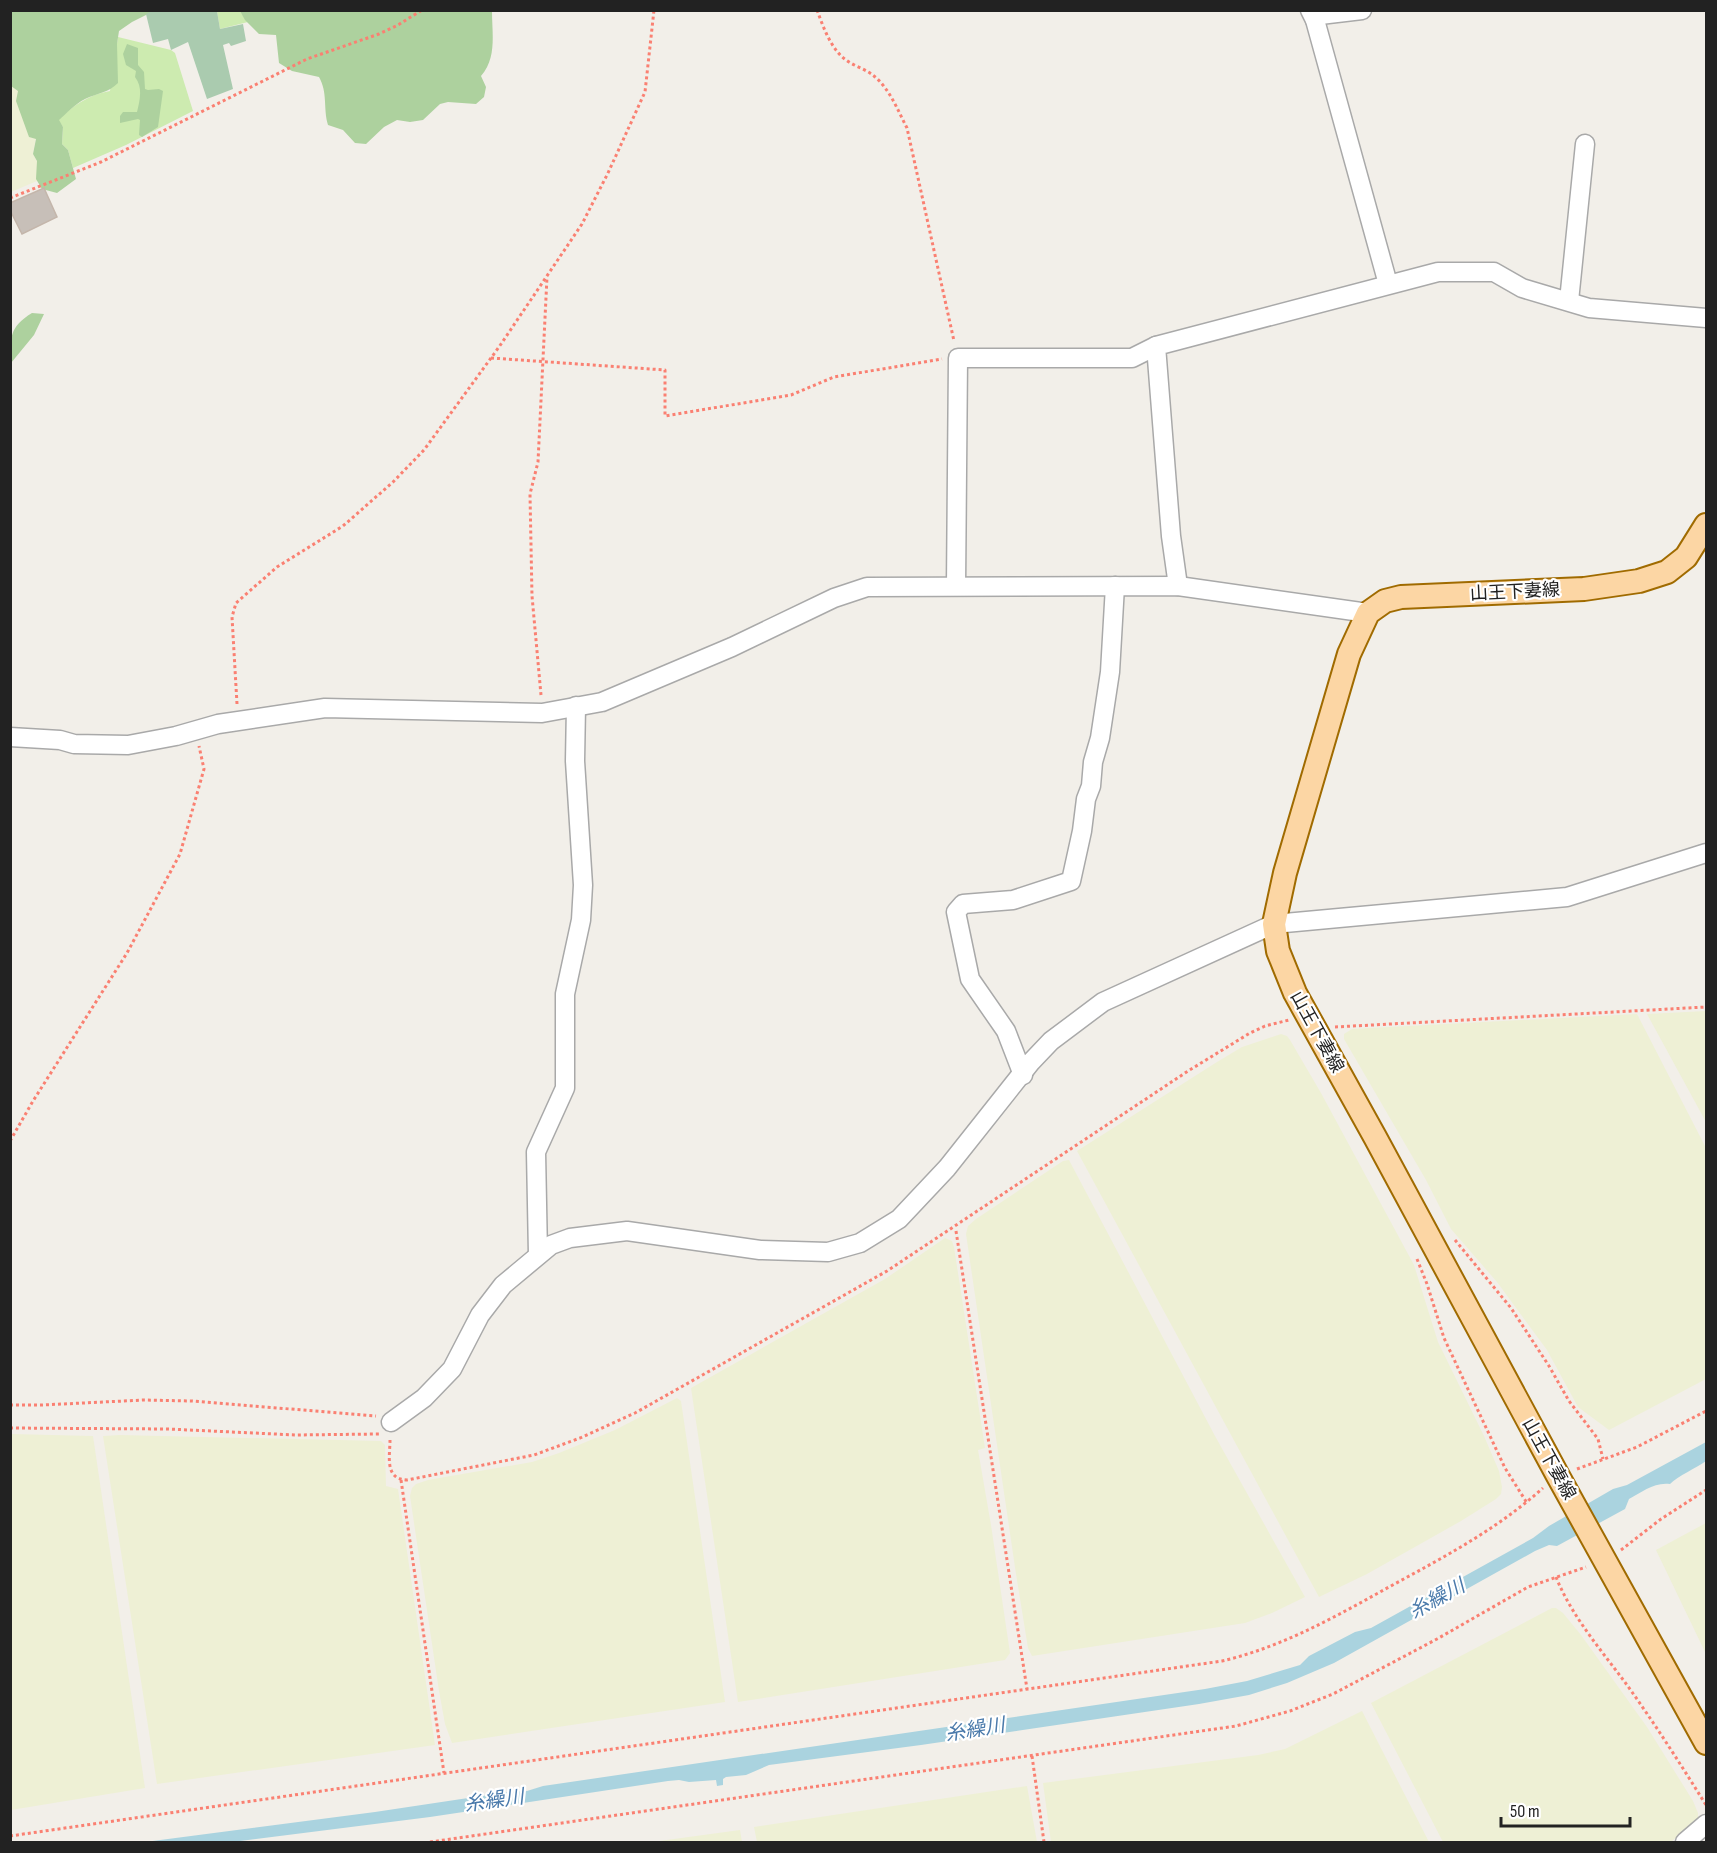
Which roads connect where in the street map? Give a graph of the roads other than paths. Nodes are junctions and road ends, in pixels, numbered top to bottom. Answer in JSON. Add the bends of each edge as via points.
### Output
{"nodes":[{"id":1,"x":1362,"y":10,"type":"edge"},
{"id":2,"x":1312,"y":15,"type":"edge"},
{"id":3,"x":1585,"y":144,"type":"dead end"},
{"id":4,"x":1388,"y":284,"type":"junction"},
{"id":5,"x":1569,"y":301,"type":"junction"},
{"id":6,"x":1707,"y":318,"type":"edge"},
{"id":7,"x":1156,"y":346,"type":"junction"},
{"id":8,"x":1707,"y":525,"type":"edge"},
{"id":9,"x":956,"y":586,"type":"junction"},
{"id":10,"x":1115,"y":586,"type":"junction"},
{"id":11,"x":1178,"y":586,"type":"junction"},
{"id":12,"x":1368,"y":613,"type":"junction"},
{"id":13,"x":576,"y":706,"type":"junction"},
{"id":14,"x":10,"y":737,"type":"edge"},
{"id":15,"x":1707,"y":853,"type":"edge"},
{"id":16,"x":1274,"y":924,"type":"junction"},
{"id":17,"x":1023,"y":1075,"type":"junction"},
{"id":18,"x":538,"y":1255,"type":"junction"},
{"id":19,"x":391,"y":1428,"type":"road end"},
{"id":20,"x":1707,"y":1743,"type":"edge"},
{"id":21,"x":1707,"y":1824,"type":"edge"},
{"id":22,"x":1685,"y":1842,"type":"edge"}],
"edges":[{"from":1,"to":2,"type":"street"},
{"from":2,"to":4,"type":"street"},
{"from":3,"to":5,"type":"street"},
{"from":4,"to":5,"type":"street","via":[[1438,272],[1494,273],[1522,288]]},
{"from":4,"to":7,"type":"street"},
{"from":5,"to":6,"type":"street","via":[[1589,308]]},
{"from":7,"to":9,"type":"street","via":[[1132,358],[958,358]]},
{"from":7,"to":11,"type":"street"},
{"from":8,"to":12,"type":"main road","name":"山王下妻線","via":[[1686,557],[1667,572],[1639,581],[1584,589],[1401,597],[1385,601]]},
{"from":9,"to":10,"type":"street"},
{"from":9,"to":13,"type":"street","via":[[867,587],[834,598],[732,648],[602,702]]},
{"from":10,"to":11,"type":"street"},
{"from":10,"to":17,"type":"street","via":[[1110,672],[1071,881],[1013,900],[963,904],[956,912],[970,979],[1006,1031]]},
{"from":11,"to":12,"type":"street"},
{"from":12,"to":16,"type":"main road","name":"山王下妻線","via":[[1349,654],[1319,751]]},
{"from":13,"to":14,"type":"street","via":[[542,714],[325,708],[238,721],[128,745]]},
{"from":13,"to":18,"type":"street","via":[[582,897],[565,994],[565,1088],[536,1152]]},
{"from":15,"to":16,"type":"street","via":[[1567,897]]},
{"from":16,"to":17,"type":"street","via":[[1103,1002],[1051,1041]]},
{"from":16,"to":20,"type":"main road","name":"山王下妻線","via":[[1278,951],[1302,1024]]},
{"from":17,"to":18,"type":"street","via":[[947,1168],[899,1219],[860,1243],[828,1252],[760,1251],[627,1231],[570,1238]]},
{"from":18,"to":19,"type":"street","via":[[503,1285],[480,1315],[452,1369]]},
{"from":21,"to":22,"type":"street"}]}
